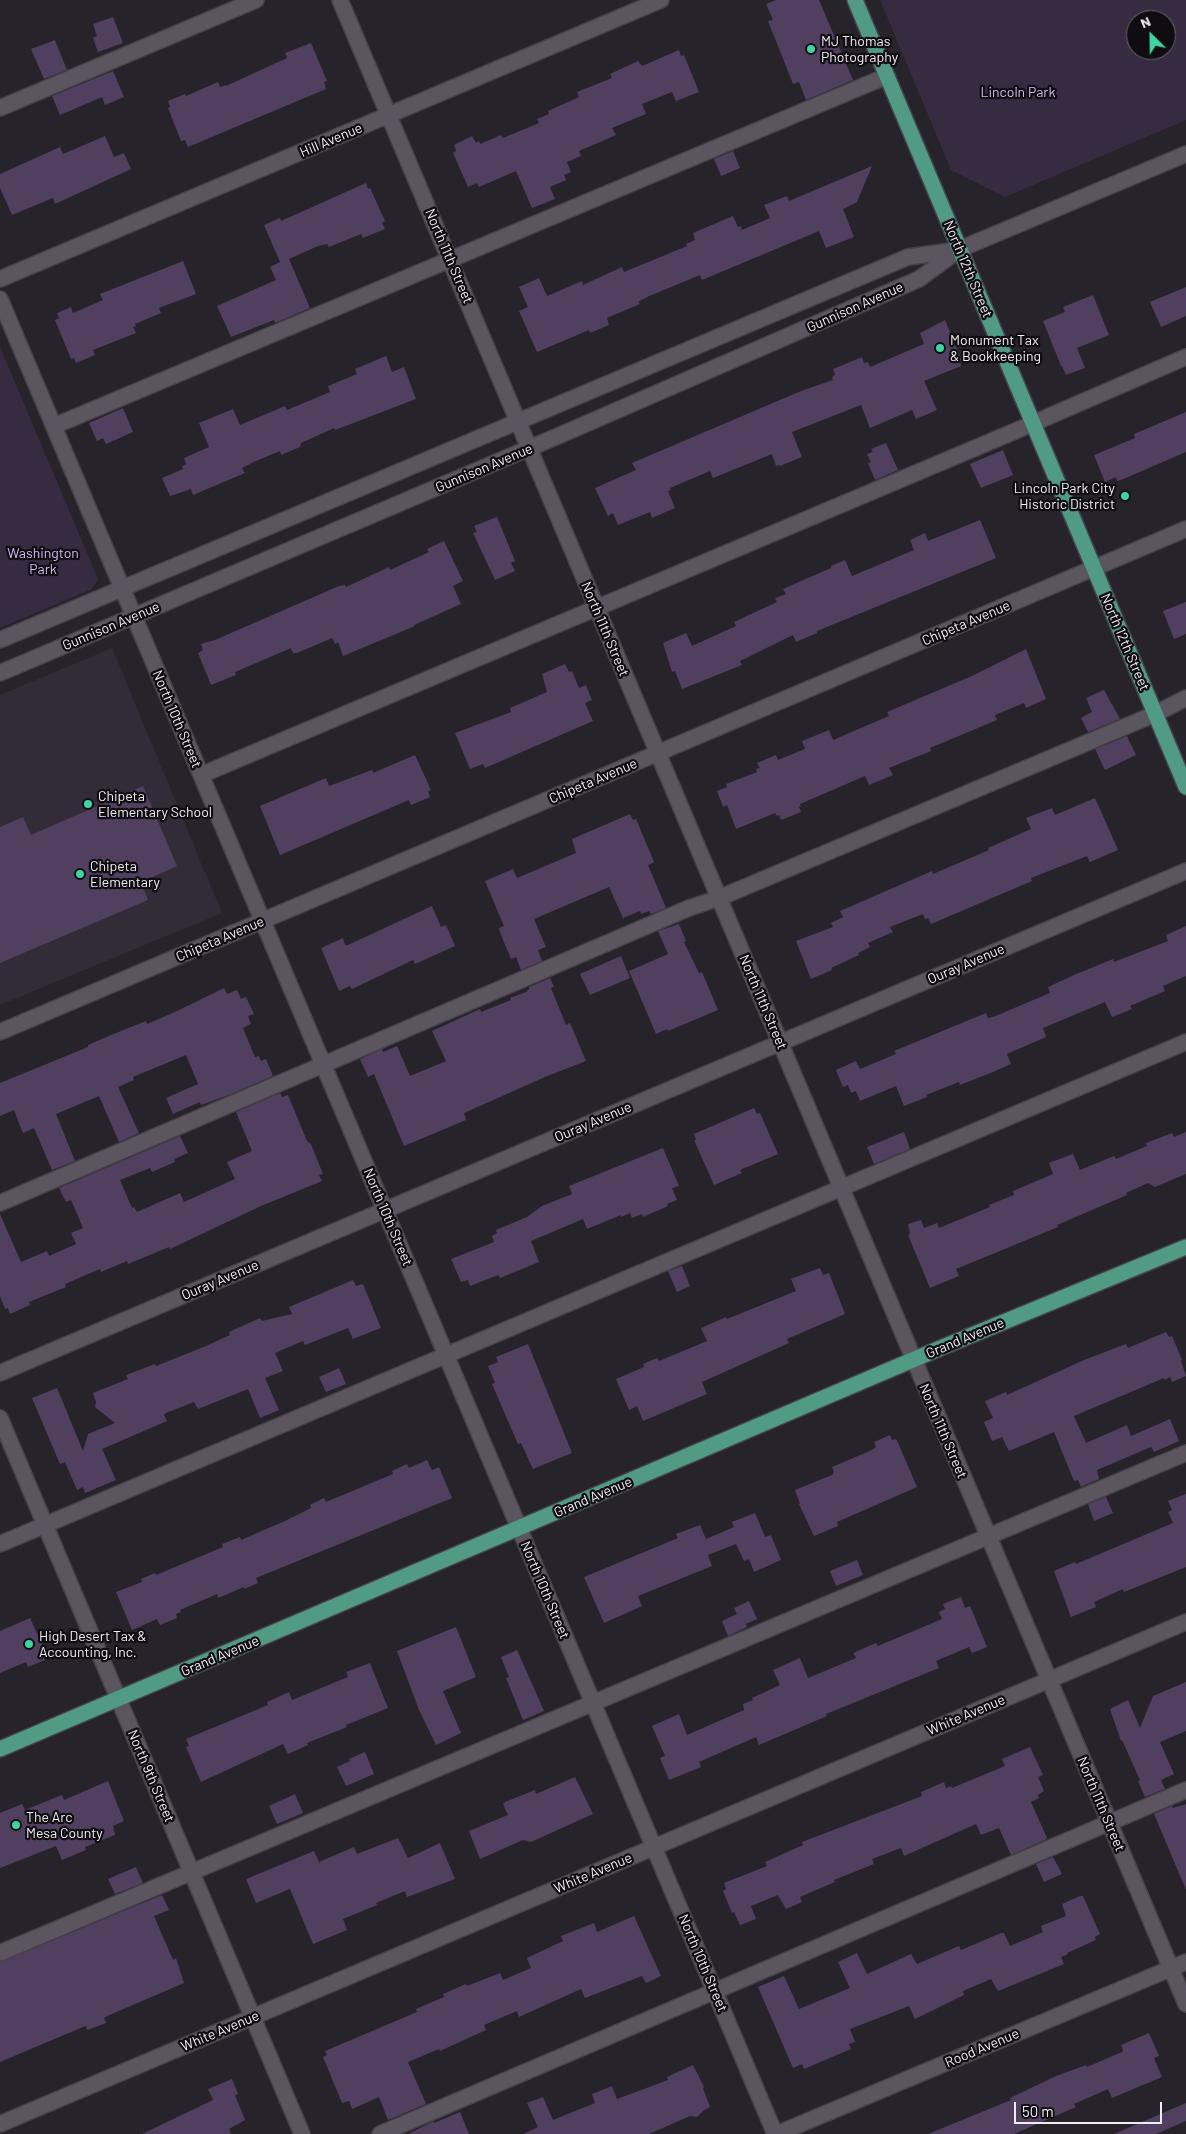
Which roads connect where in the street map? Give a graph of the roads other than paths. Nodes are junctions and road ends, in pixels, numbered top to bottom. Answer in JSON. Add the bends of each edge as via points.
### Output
{"nodes":[{"id":1,"x":256,"y":0,"type":"edge"},
{"id":2,"x":340,"y":0,"type":"edge"},
{"id":3,"x":661,"y":0,"type":"edge"},
{"id":4,"x":855,"y":0,"type":"edge"},
{"id":5,"x":887,"y":76,"type":"junction"},
{"id":6,"x":0,"y":108,"type":"edge"},
{"id":7,"x":389,"y":115,"type":"junction"},
{"id":8,"x":1186,"y":154,"type":"edge"},
{"id":9,"x":960,"y":249,"type":"junction"},
{"id":10,"x":450,"y":260,"type":"junction"},
{"id":11,"x":0,"y":280,"type":"edge"},
{"id":12,"x":0,"y":299,"type":"edge"},
{"id":13,"x":1186,"y":357,"type":"edge"},
{"id":14,"x":518,"y":420,"type":"junction"},
{"id":15,"x":1034,"y":423,"type":"junction"},
{"id":16,"x":54,"y":426,"type":"junction"},
{"id":17,"x":530,"y":448,"type":"junction"},
{"id":18,"x":1186,"y":529,"type":"edge"},
{"id":19,"x":1094,"y":569,"type":"junction"},
{"id":20,"x":122,"y":588,"type":"junction"},
{"id":21,"x":597,"y":608,"type":"junction"},
{"id":22,"x":134,"y":616,"type":"junction"},
{"id":23,"x":0,"y":640,"type":"edge"},
{"id":24,"x":0,"y":673,"type":"edge"},
{"id":25,"x":1186,"y":698,"type":"edge"},
{"id":26,"x":1155,"y":714,"type":"junction"},
{"id":27,"x":657,"y":754,"type":"junction"},
{"id":28,"x":201,"y":775,"type":"junction"},
{"id":29,"x":1186,"y":787,"type":"edge"},
{"id":30,"x":1186,"y":871,"type":"edge"},
{"id":31,"x":719,"y":898,"type":"junction"},
{"id":32,"x":263,"y":921,"type":"junction"},
{"id":33,"x":0,"y":1032,"type":"edge"},
{"id":34,"x":1186,"y":1042,"type":"edge"},
{"id":35,"x":780,"y":1043,"type":"junction"},
{"id":36,"x":324,"y":1066,"type":"junction"},
{"id":37,"x":841,"y":1188,"type":"junction"},
{"id":38,"x":0,"y":1203,"type":"edge"},
{"id":39,"x":385,"y":1210,"type":"junction"},
{"id":40,"x":1186,"y":1247,"type":"edge"},
{"id":41,"x":446,"y":1355,"type":"junction"},
{"id":42,"x":913,"y":1360,"type":"junction"},
{"id":43,"x":0,"y":1373,"type":"edge"},
{"id":44,"x":0,"y":1418,"type":"edge"},
{"id":45,"x":1186,"y":1453,"type":"edge"},
{"id":46,"x":44,"y":1525,"type":"junction"},
{"id":47,"x":520,"y":1529,"type":"junction"},
{"id":48,"x":988,"y":1537,"type":"junction"},
{"id":49,"x":0,"y":1544,"type":"edge"},
{"id":50,"x":1186,"y":1622,"type":"edge"},
{"id":51,"x":1050,"y":1680,"type":"junction"},
{"id":52,"x":117,"y":1699,"type":"junction"},
{"id":53,"x":593,"y":1703,"type":"junction"},
{"id":54,"x":0,"y":1749,"type":"edge"},
{"id":55,"x":1186,"y":1790,"type":"edge"},
{"id":56,"x":1109,"y":1823,"type":"junction"},
{"id":57,"x":654,"y":1847,"type":"junction"},
{"id":58,"x":192,"y":1872,"type":"junction"},
{"id":59,"x":0,"y":1953,"type":"edge"},
{"id":60,"x":1186,"y":1962,"type":"edge"},
{"id":61,"x":1171,"y":1968,"type":"junction"},
{"id":62,"x":716,"y":1992,"type":"junction"},
{"id":63,"x":1186,"y":2004,"type":"edge"},
{"id":64,"x":252,"y":2017,"type":"junction"},
{"id":65,"x":0,"y":2124,"type":"edge"},
{"id":66,"x":302,"y":2134,"type":"edge"},
{"id":67,"x":380,"y":2134,"type":"edge"},
{"id":68,"x":776,"y":2134,"type":"edge"}],
"edges":[{"from":1,"to":6,"type":"street"},
{"from":2,"to":7,"type":"street","name":"North 11th Street"},
{"from":3,"to":7,"type":"street","name":"Hill Avenue"},
{"from":4,"to":5,"type":"main road","name":"North 12th Street"},
{"from":5,"to":9,"type":"main road","name":"North 12th Street"},
{"from":5,"to":10,"type":"street"},
{"from":7,"to":10,"type":"street","name":"North 11th Street"},
{"from":7,"to":11,"type":"street","name":"Hill Avenue"},
{"from":8,"to":9,"type":"street","name":"Gunnison Avenue"},
{"from":9,"to":14,"type":"street","name":"Gunnison Avenue","via":[[908,256]]},
{"from":9,"to":15,"type":"main road","name":"North 12th Street"},
{"from":9,"to":17,"type":"street","name":"Gunnison Avenue","via":[[919,279]]},
{"from":10,"to":14,"type":"street","name":"North 11th Street"},
{"from":10,"to":16,"type":"street"},
{"from":12,"to":16,"type":"street","name":"North 10th Street"},
{"from":13,"to":15,"type":"street"},
{"from":14,"to":17,"type":"street","name":"North 11th Street"},
{"from":14,"to":20,"type":"street","name":"Gunnison Avenue"},
{"from":15,"to":19,"type":"main road","name":"North 12th Street"},
{"from":15,"to":21,"type":"street"},
{"from":16,"to":20,"type":"street","name":"North 10th Street"},
{"from":17,"to":21,"type":"street","name":"North 11th Street"},
{"from":17,"to":22,"type":"street","name":"Gunnison Avenue"},
{"from":18,"to":19,"type":"street","name":"Chipeta Avenue"},
{"from":19,"to":26,"type":"main road","name":"North 12th Street"},
{"from":19,"to":27,"type":"street","name":"Chipeta Avenue"},
{"from":20,"to":22,"type":"street","name":"North 10th Street"},
{"from":20,"to":23,"type":"street","name":"Gunnison Avenue"},
{"from":21,"to":27,"type":"street","name":"North 11th Street"},
{"from":21,"to":28,"type":"street"},
{"from":22,"to":24,"type":"street","name":"Gunnison Avenue"},
{"from":22,"to":28,"type":"street","name":"North 10th Street"},
{"from":25,"to":26,"type":"street"},
{"from":26,"to":29,"type":"main road","name":"North 12th Street"},
{"from":26,"to":31,"type":"street"},
{"from":27,"to":31,"type":"street","name":"North 11th Street"},
{"from":27,"to":32,"type":"street","name":"Chipeta Avenue"},
{"from":28,"to":32,"type":"street","name":"North 10th Street"},
{"from":30,"to":35,"type":"street","name":"Ouray Avenue"},
{"from":31,"to":35,"type":"street","name":"North 11th Street"},
{"from":31,"to":36,"type":"street","via":[[689,908]]},
{"from":32,"to":33,"type":"street","name":"Chipeta Avenue"},
{"from":32,"to":36,"type":"street","name":"North 10th Street"},
{"from":34,"to":37,"type":"street"},
{"from":35,"to":37,"type":"street","name":"North 11th Street"},
{"from":35,"to":39,"type":"street","name":"Ouray Avenue"},
{"from":36,"to":38,"type":"street"},
{"from":36,"to":39,"type":"street","name":"North 10th Street"},
{"from":37,"to":41,"type":"street"},
{"from":37,"to":42,"type":"street","name":"North 11th Street"},
{"from":39,"to":41,"type":"street","name":"North 10th Street"},
{"from":39,"to":43,"type":"street","name":"Ouray Avenue"},
{"from":40,"to":42,"type":"main road","name":"Grand Avenue"},
{"from":41,"to":46,"type":"street"},
{"from":41,"to":47,"type":"street","name":"North 10th Street"},
{"from":42,"to":47,"type":"main road","name":"Grand Avenue"},
{"from":42,"to":48,"type":"street","name":"North 11th Street"},
{"from":44,"to":46,"type":"street","name":"North 9th Street"},
{"from":45,"to":48,"type":"street"},
{"from":46,"to":49,"type":"street"},
{"from":46,"to":52,"type":"street","name":"North 9th Street"},
{"from":47,"to":52,"type":"main road","name":"Grand Avenue"},
{"from":47,"to":53,"type":"street","name":"North 10th Street"},
{"from":48,"to":51,"type":"street","name":"North 11th Street"},
{"from":48,"to":53,"type":"street"},
{"from":50,"to":51,"type":"street","name":"White Avenue"},
{"from":51,"to":56,"type":"street","name":"North 11th Street"},
{"from":51,"to":57,"type":"street","name":"White Avenue"},
{"from":52,"to":54,"type":"main road","name":"Grand Avenue"},
{"from":52,"to":58,"type":"street","name":"North 9th Street"},
{"from":53,"to":57,"type":"street","name":"North 10th Street"},
{"from":53,"to":58,"type":"street"},
{"from":55,"to":56,"type":"street"},
{"from":56,"to":61,"type":"street","name":"North 11th Street"},
{"from":56,"to":62,"type":"street"},
{"from":57,"to":62,"type":"street","name":"North 10th Street"},
{"from":57,"to":64,"type":"street","name":"White Avenue"},
{"from":58,"to":59,"type":"street"},
{"from":58,"to":64,"type":"street","name":"North 9th Street"},
{"from":60,"to":61,"type":"street","name":"Rood Avenue"},
{"from":61,"to":63,"type":"street","name":"North 11th Street"},
{"from":61,"to":68,"type":"street","name":"Rood Avenue"},
{"from":62,"to":67,"type":"street"},
{"from":62,"to":68,"type":"street","name":"North 10th Street"},
{"from":64,"to":65,"type":"street","name":"White Avenue"},
{"from":64,"to":66,"type":"street","name":"North 9th Street"}]}
